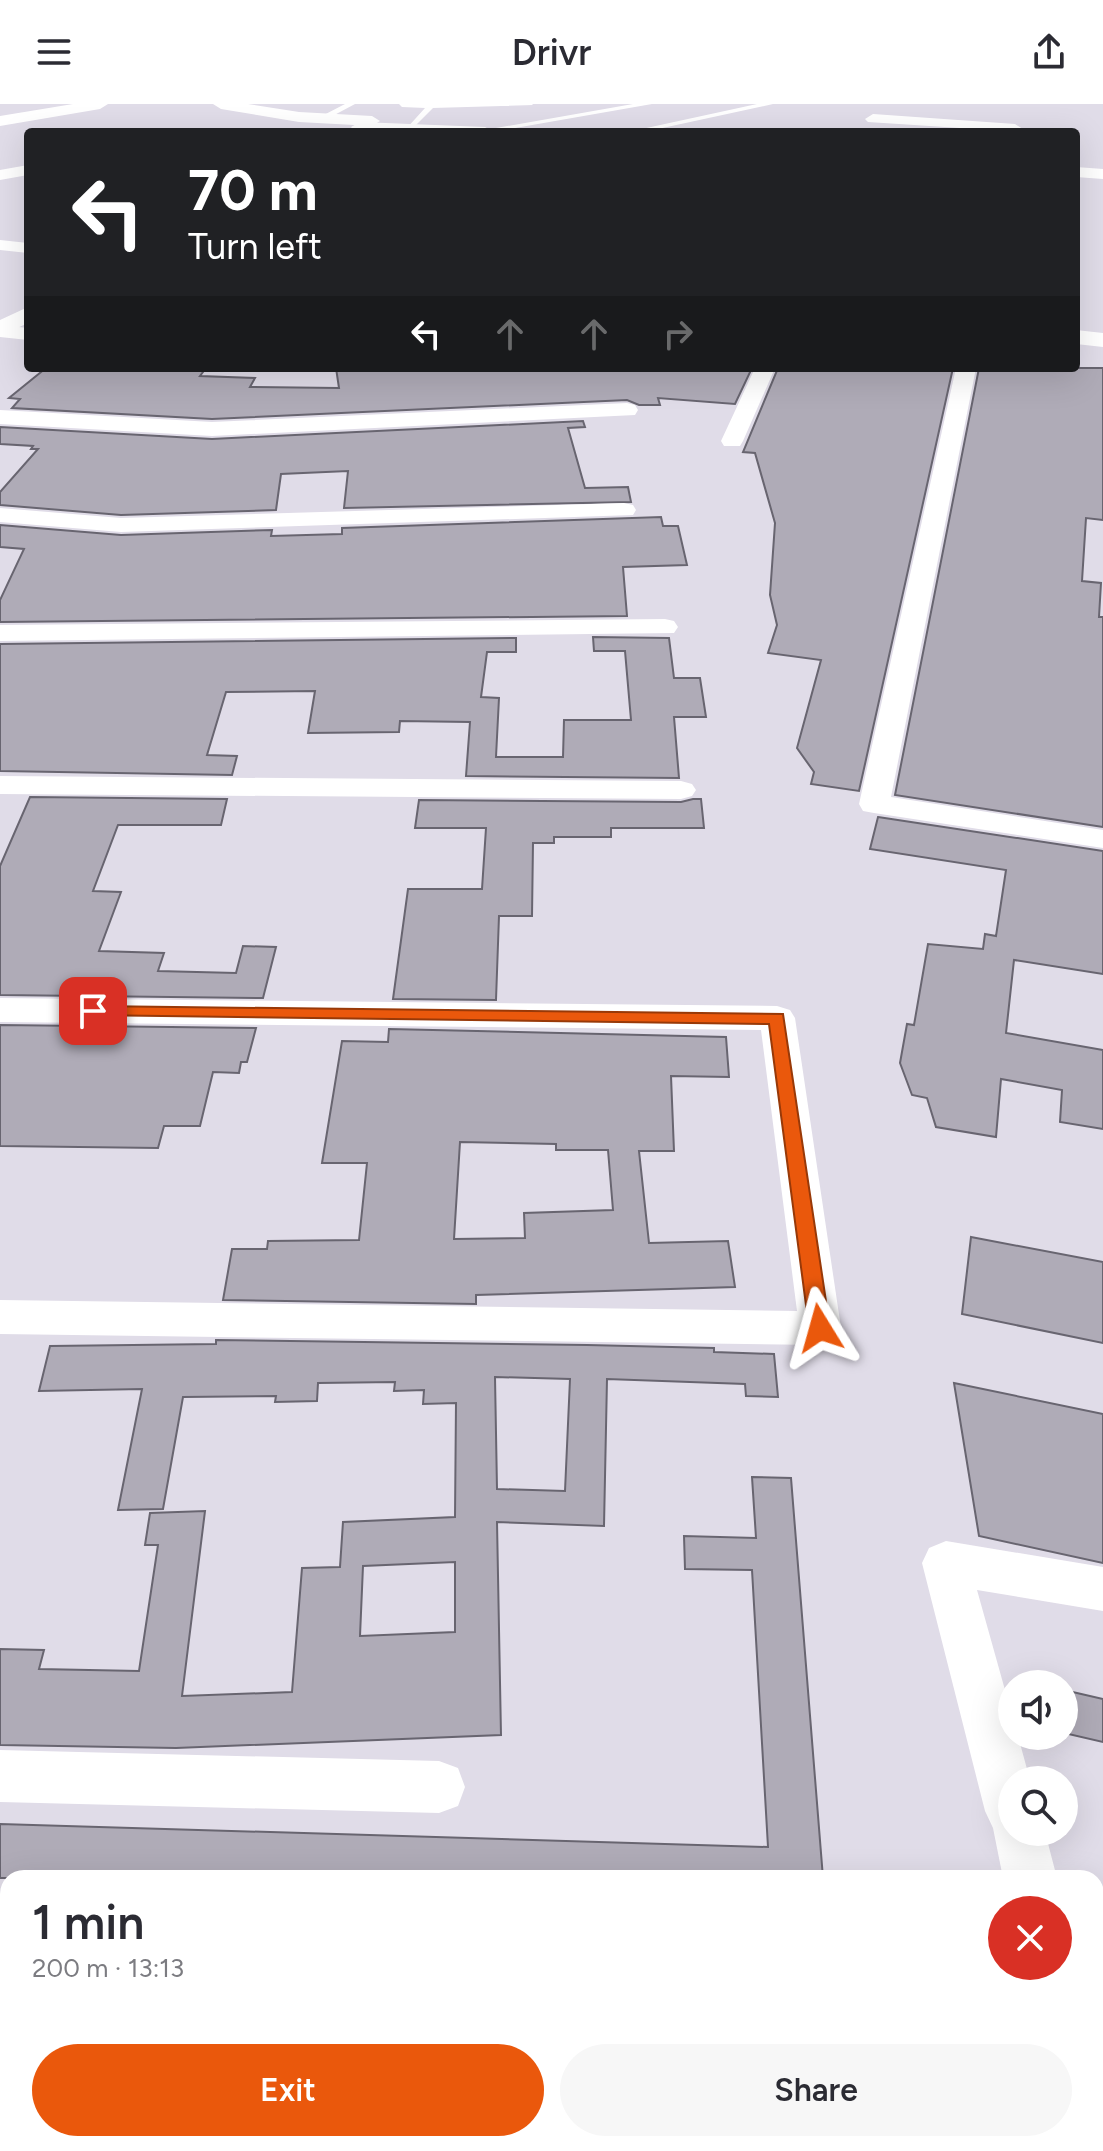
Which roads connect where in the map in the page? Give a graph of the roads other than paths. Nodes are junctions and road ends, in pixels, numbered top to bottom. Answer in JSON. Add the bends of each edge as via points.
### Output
{"nodes":[{"id":1,"x":100,"y":104,"type":"edge"},
{"id":2,"x":221,"y":104,"type":"edge"},
{"id":3,"x":351,"y":104,"type":"edge"},
{"id":4,"x":648,"y":104,"type":"edge"},
{"id":5,"x":769,"y":104,"type":"edge"},
{"id":6,"x":403,"y":105,"type":"edge"},
{"id":7,"x":529,"y":105,"type":"edge"},
{"id":8,"x":431,"y":106,"type":"junction"},
{"id":9,"x":727,"y":113,"type":"junction"},
{"id":10,"x":299,"y":117,"type":"junction"},
{"id":11,"x":322,"y":118,"type":"junction"},
{"id":12,"x":873,"y":118,"type":"edge"},
{"id":13,"x":0,"y":121,"type":"edge"},
{"id":14,"x":722,"y":122,"type":"dead end"},
{"id":15,"x":254,"y":126,"type":"dead end"},
{"id":16,"x":1016,"y":126,"type":"edge"},
{"id":17,"x":362,"y":127,"type":"edge"},
{"id":18,"x":386,"y":128,"type":"edge"},
{"id":19,"x":411,"y":128,"type":"edge"},
{"id":20,"x":507,"y":128,"type":"edge"},
{"id":21,"x":652,"y":128,"type":"edge"},
{"id":22,"x":24,"y":171,"type":"edge"},
{"id":23,"x":1080,"y":172,"type":"edge"},
{"id":24,"x":1103,"y":174,"type":"edge"},
{"id":25,"x":0,"y":175,"type":"edge"},
{"id":26,"x":0,"y":245,"type":"edge"},
{"id":27,"x":24,"y":248,"type":"edge"},
{"id":28,"x":24,"y":316,"type":"edge"},
{"id":29,"x":0,"y":330,"type":"edge"},
{"id":30,"x":24,"y":333,"type":"edge"},
{"id":31,"x":1080,"y":337,"type":"edge"},
{"id":32,"x":1103,"y":340,"type":"edge"},
{"id":33,"x":763,"y":372,"type":"edge"},
{"id":34,"x":965,"y":372,"type":"edge"},
{"id":35,"x":627,"y":410,"type":"dead end"},
{"id":36,"x":0,"y":417,"type":"edge"},
{"id":37,"x":732,"y":441,"type":"dead end"},
{"id":38,"x":624,"y":510,"type":"dead end"},
{"id":39,"x":0,"y":515,"type":"edge"},
{"id":40,"x":665,"y":627,"type":"dead end"},
{"id":41,"x":0,"y":633,"type":"edge"},
{"id":42,"x":0,"y":785,"type":"edge"},
{"id":43,"x":681,"y":790,"type":"dead end"},
{"id":44,"x":1103,"y":839,"type":"edge"},
{"id":45,"x":0,"y":1010,"type":"edge"},
{"id":46,"x":0,"y":1317,"type":"edge"},
{"id":47,"x":1103,"y":1589,"type":"edge"},
{"id":48,"x":1000,"y":1766,"type":"edge"},
{"id":49,"x":0,"y":1776,"type":"edge"},
{"id":50,"x":439,"y":1787,"type":"dead end"},
{"id":51,"x":1022,"y":1846,"type":"edge"},
{"id":52,"x":1028,"y":1870,"type":"edge"}],
"edges":[{"from":1,"to":13,"type":"street"},
{"from":2,"to":10,"type":"street"},
{"from":3,"to":11,"type":"lane"},
{"from":4,"to":20,"type":"lane"},
{"from":5,"to":9,"type":"lane"},
{"from":6,"to":8,"type":"lane"},
{"from":6,"to":17,"type":"street"},
{"from":7,"to":8,"type":"lane"},
{"from":8,"to":19,"type":"lane"},
{"from":9,"to":14,"type":"lane"},
{"from":9,"to":21,"type":"lane"},
{"from":10,"to":11,"type":"street"},
{"from":10,"to":15,"type":"street"},
{"from":11,"to":17,"type":"street"},
{"from":12,"to":16,"type":"street"},
{"from":17,"to":18,"type":"street"},
{"from":22,"to":25,"type":"street"},
{"from":23,"to":24,"type":"street"},
{"from":26,"to":27,"type":"street"},
{"from":28,"to":29,"type":"street"},
{"from":29,"to":30,"type":"street"},
{"from":31,"to":32,"type":"street"},
{"from":33,"to":37,"type":"street"},
{"from":34,"to":44,"type":"street","via":[[874,804]]},
{"from":35,"to":36,"type":"street","via":[[212,429]]},
{"from":38,"to":39,"type":"street","via":[[121,525]]},
{"from":40,"to":41,"type":"street"},
{"from":42,"to":43,"type":"street"},
{"from":45,"to":46,"type":"street","via":[[777,1018],[820,1328]]},
{"from":47,"to":48,"type":"street","via":[[946,1563]]},
{"from":49,"to":50,"type":"street"},
{"from":51,"to":52,"type":"street"}]}
